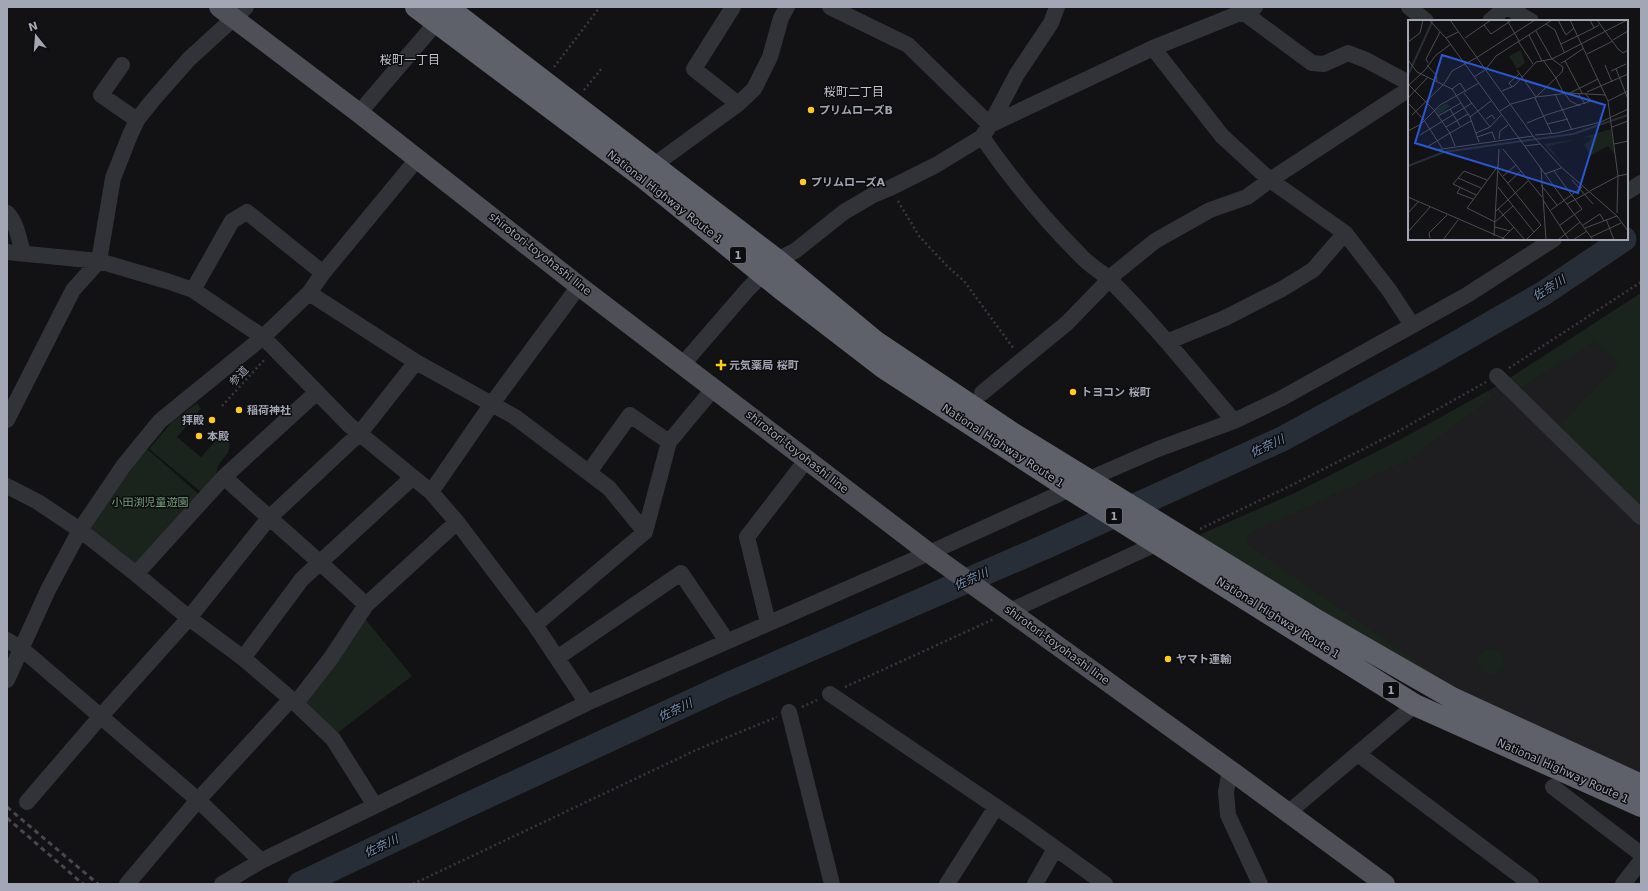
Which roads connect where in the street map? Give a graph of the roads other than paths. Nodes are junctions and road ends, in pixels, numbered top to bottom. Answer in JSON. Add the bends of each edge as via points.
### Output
{"nodes":[{"id":1,"x":416,"y":7,"type":"edge"},
{"id":2,"x":733,"y":7,"type":"edge"},
{"id":3,"x":787,"y":7,"type":"edge"},
{"id":4,"x":830,"y":7,"type":"edge"},
{"id":5,"x":1057,"y":7,"type":"edge"},
{"id":6,"x":1409,"y":7,"type":"edge"},
{"id":7,"x":1506,"y":7,"type":"edge"},
{"id":8,"x":1238,"y":10,"type":"edge"},
{"id":9,"x":233,"y":11,"type":"edge"},
{"id":10,"x":445,"y":11,"type":"edge"},
{"id":11,"x":1425,"y":20,"type":"edge"},
{"id":12,"x":1491,"y":20,"type":"edge"},
{"id":13,"x":1529,"y":20,"type":"edge"},
{"id":14,"x":1153,"y":48,"type":"junction"},
{"id":15,"x":122,"y":65,"type":"dead end"},
{"id":16,"x":1408,"y":82,"type":"edge"},
{"id":17,"x":1408,"y":90,"type":"edge"},
{"id":18,"x":738,"y":104,"type":"junction"},
{"id":19,"x":360,"y":113,"type":"junction"},
{"id":20,"x":137,"y":120,"type":"junction"},
{"id":21,"x":986,"y":131,"type":"junction"},
{"id":22,"x":418,"y":158,"type":"junction"},
{"id":23,"x":654,"y":165,"type":"junction"},
{"id":24,"x":1270,"y":180,"type":"junction"},
{"id":25,"x":1641,"y":183,"type":"edge"},
{"id":26,"x":1628,"y":191,"type":"edge"},
{"id":27,"x":7,"y":213,"type":"edge"},
{"id":28,"x":1346,"y":233,"type":"junction"},
{"id":29,"x":1552,"y":240,"type":"edge"},
{"id":30,"x":7,"y":252,"type":"edge"},
{"id":31,"x":23,"y":254,"type":"junction"},
{"id":32,"x":99,"y":261,"type":"junction"},
{"id":33,"x":770,"y":267,"type":"junction"},
{"id":34,"x":323,"y":273,"type":"junction"},
{"id":35,"x":1108,"y":279,"type":"junction"},
{"id":36,"x":579,"y":286,"type":"junction"},
{"id":37,"x":193,"y":290,"type":"junction"},
{"id":38,"x":309,"y":293,"type":"junction"},
{"id":39,"x":1412,"y":325,"type":"junction"},
{"id":40,"x":263,"y":337,"type":"junction"},
{"id":41,"x":1167,"y":342,"type":"junction"},
{"id":42,"x":416,"y":362,"type":"junction"},
{"id":43,"x":683,"y":364,"type":"junction"},
{"id":44,"x":1497,"y":376,"type":"road end"},
{"id":45,"x":714,"y":388,"type":"junction"},
{"id":46,"x":317,"y":392,"type":"junction"},
{"id":47,"x":982,"y":393,"type":"dead end"},
{"id":48,"x":492,"y":405,"type":"junction"},
{"id":49,"x":7,"y":420,"type":"edge"},
{"id":50,"x":1234,"y":421,"type":"junction"},
{"id":51,"x":360,"y":433,"type":"junction"},
{"id":52,"x":669,"y":442,"type":"junction"},
{"id":53,"x":807,"y":459,"type":"junction"},
{"id":54,"x":589,"y":472,"type":"junction"},
{"id":55,"x":224,"y":477,"type":"junction"},
{"id":56,"x":413,"y":477,"type":"junction"},
{"id":57,"x":1089,"y":479,"type":"junction"},
{"id":58,"x":7,"y":486,"type":"edge"},
{"id":59,"x":1070,"y":489,"type":"junction"},
{"id":60,"x":431,"y":492,"type":"junction"},
{"id":61,"x":1641,"y":517,"type":"edge"},
{"id":62,"x":270,"y":518,"type":"junction"},
{"id":63,"x":457,"y":522,"type":"junction"},
{"id":64,"x":80,"y":530,"type":"junction"},
{"id":65,"x":645,"y":532,"type":"junction"},
{"id":66,"x":1171,"y":537,"type":"junction"},
{"id":67,"x":929,"y":553,"type":"junction"},
{"id":68,"x":320,"y":561,"type":"junction"},
{"id":69,"x":136,"y":574,"type":"junction"},
{"id":70,"x":366,"y":604,"type":"junction"},
{"id":71,"x":1010,"y":611,"type":"junction"},
{"id":72,"x":189,"y":618,"type":"junction"},
{"id":73,"x":768,"y":623,"type":"junction"},
{"id":74,"x":535,"y":625,"type":"junction"},
{"id":75,"x":7,"y":640,"type":"edge"},
{"id":76,"x":727,"y":641,"type":"junction"},
{"id":77,"x":22,"y":649,"type":"junction"},
{"id":78,"x":243,"y":658,"type":"junction"},
{"id":79,"x":557,"y":658,"type":"junction"},
{"id":80,"x":7,"y":680,"type":"edge"},
{"id":81,"x":830,"y":694,"type":"road end"},
{"id":82,"x":293,"y":701,"type":"junction"},
{"id":83,"x":587,"y":703,"type":"junction"},
{"id":84,"x":1415,"y":705,"type":"junction"},
{"id":85,"x":789,"y":712,"type":"road end"},
{"id":86,"x":101,"y":716,"type":"junction"},
{"id":87,"x":1358,"y":754,"type":"junction"},
{"id":88,"x":1230,"y":770,"type":"junction"},
{"id":89,"x":1641,"y":785,"type":"edge"},
{"id":90,"x":1553,"y":787,"type":"dead end"},
{"id":91,"x":198,"y":800,"type":"junction"},
{"id":92,"x":27,"y":802,"type":"dead end"},
{"id":93,"x":374,"y":804,"type":"junction"},
{"id":94,"x":1641,"y":806,"type":"edge"},
{"id":95,"x":996,"y":807,"type":"junction"},
{"id":96,"x":1289,"y":812,"type":"junction"},
{"id":97,"x":1055,"y":849,"type":"junction"},
{"id":98,"x":1641,"y":854,"type":"edge"},
{"id":99,"x":260,"y":860,"type":"junction"},
{"id":100,"x":1641,"y":861,"type":"edge"},
{"id":101,"x":830,"y":876,"type":"edge"},
{"id":102,"x":127,"y":884,"type":"edge"},
{"id":103,"x":222,"y":884,"type":"edge"},
{"id":104,"x":822,"y":884,"type":"edge"},
{"id":105,"x":947,"y":884,"type":"edge"},
{"id":106,"x":1035,"y":884,"type":"edge"},
{"id":107,"x":1105,"y":884,"type":"edge"},
{"id":108,"x":1260,"y":884,"type":"edge"},
{"id":109,"x":1385,"y":884,"type":"edge"},
{"id":110,"x":1531,"y":884,"type":"edge"},
{"id":111,"x":1623,"y":884,"type":"edge"}],
"edges":[{"from":1,"to":10,"type":"highway","name":"National Highway Route 1","number":"1"},
{"from":2,"to":18,"type":"street","via":[[694,69]]},
{"from":3,"to":18,"type":"street","via":[[781,18],[770,57],[754,89]]},
{"from":4,"to":21,"type":"street","via":[[908,45]]},
{"from":5,"to":21,"type":"street","via":[[1052,23],[1017,74]]},
{"from":6,"to":11,"type":"street"},
{"from":7,"to":12,"type":"street"},
{"from":7,"to":13,"type":"street"},
{"from":8,"to":14,"type":"street"},
{"from":8,"to":16,"type":"street","via":[[1312,63],[1324,64],[1348,53]]},
{"from":9,"to":19,"type":"main road","name":"shirotori-toyohashi line"},
{"from":9,"to":20,"type":"street"},
{"from":10,"to":19,"type":"street"},
{"from":10,"to":23,"type":"highway","name":"National Highway Route 1","number":"1"},
{"from":10,"to":33,"type":"highway","name":"National Highway Route 1","number":"1","via":[[644,178]]},
{"from":14,"to":21,"type":"street"},
{"from":14,"to":24,"type":"street","via":[[1222,136]]},
{"from":15,"to":20,"type":"street","via":[[102,95]]},
{"from":17,"to":24,"type":"street"},
{"from":18,"to":23,"type":"street"},
{"from":19,"to":22,"type":"main road","name":"shirotori-toyohashi line"},
{"from":20,"to":32,"type":"street","via":[[114,178]]},
{"from":21,"to":33,"type":"street","via":[[936,165],[844,212],[795,251]]},
{"from":21,"to":35,"type":"street","via":[[1007,173],[1082,257]]},
{"from":22,"to":34,"type":"street"},
{"from":22,"to":36,"type":"main road","name":"shirotori-toyohashi line"},
{"from":23,"to":33,"type":"highway","name":"National Highway Route 1","number":"1"},
{"from":24,"to":28,"type":"street"},
{"from":24,"to":35,"type":"street","via":[[1247,197],[1210,210],[1155,241]]},
{"from":25,"to":26,"type":"street"},
{"from":27,"to":31,"type":"street","via":[[16,230]]},
{"from":28,"to":39,"type":"street"},
{"from":28,"to":41,"type":"street","via":[[1313,270],[1282,289],[1225,318]]},
{"from":29,"to":39,"type":"street","via":[[1467,295]]},
{"from":30,"to":31,"type":"street"},
{"from":31,"to":32,"type":"street"},
{"from":32,"to":37,"type":"street"},
{"from":32,"to":49,"type":"street","via":[[73,290]]},
{"from":33,"to":43,"type":"street"},
{"from":33,"to":57,"type":"highway","name":"National Highway Route 1","number":"1","via":[[876,342],[1010,431]]},
{"from":33,"to":59,"type":"highway","name":"National Highway Route 1","number":"1","via":[[884,368]]},
{"from":34,"to":37,"type":"street","via":[[247,212],[232,221]]},
{"from":34,"to":38,"type":"street"},
{"from":35,"to":41,"type":"street"},
{"from":35,"to":47,"type":"street","via":[[1067,322]]},
{"from":36,"to":43,"type":"main road","name":"shirotori-toyohashi line"},
{"from":36,"to":48,"type":"street"},
{"from":37,"to":40,"type":"street"},
{"from":38,"to":40,"type":"street"},
{"from":38,"to":42,"type":"street"},
{"from":39,"to":50,"type":"street","via":[[1282,398]]},
{"from":40,"to":46,"type":"street"},
{"from":40,"to":64,"type":"street","via":[[160,421],[124,465]]},
{"from":41,"to":50,"type":"street"},
{"from":42,"to":48,"type":"street"},
{"from":42,"to":51,"type":"street"},
{"from":43,"to":45,"type":"main road","name":"shirotori-toyohashi line"},
{"from":44,"to":61,"type":"street"},
{"from":45,"to":52,"type":"street"},
{"from":45,"to":53,"type":"main road","name":"shirotori-toyohashi line"},
{"from":46,"to":51,"type":"street"},
{"from":46,"to":55,"type":"street"},
{"from":48,"to":54,"type":"street","via":[[515,417]]},
{"from":48,"to":60,"type":"street"},
{"from":50,"to":57,"type":"street","via":[[1158,449]]},
{"from":51,"to":56,"type":"street"},
{"from":51,"to":62,"type":"street"},
{"from":52,"to":54,"type":"street","via":[[630,415]]},
{"from":52,"to":65,"type":"street"},
{"from":53,"to":67,"type":"main road","name":"shirotori-toyohashi line"},
{"from":53,"to":73,"type":"street","via":[[747,538]]},
{"from":54,"to":65,"type":"street","via":[[609,488]]},
{"from":55,"to":62,"type":"street"},
{"from":55,"to":69,"type":"street"},
{"from":56,"to":60,"type":"street"},
{"from":56,"to":68,"type":"street"},
{"from":57,"to":66,"type":"highway","name":"National Highway Route 1","number":"1"},
{"from":58,"to":64,"type":"street","via":[[38,502]]},
{"from":59,"to":66,"type":"highway","name":"National Highway Route 1","number":"1"},
{"from":59,"to":67,"type":"street"},
{"from":60,"to":63,"type":"street"},
{"from":62,"to":68,"type":"street"},
{"from":62,"to":72,"type":"street"},
{"from":63,"to":70,"type":"street"},
{"from":63,"to":74,"type":"street"},
{"from":64,"to":69,"type":"street"},
{"from":64,"to":77,"type":"street","via":[[48,590]]},
{"from":65,"to":74,"type":"street"},
{"from":66,"to":71,"type":"street"},
{"from":66,"to":84,"type":"highway","name":"National Highway Route 1","number":"1"},
{"from":66,"to":89,"type":"highway","name":"National Highway Route 1","number":"1","via":[[1452,698]]},
{"from":67,"to":71,"type":"main road","name":"shirotori-toyohashi line"},
{"from":67,"to":73,"type":"street"},
{"from":68,"to":70,"type":"street"},
{"from":68,"to":78,"type":"street","via":[[302,579]]},
{"from":69,"to":72,"type":"street"},
{"from":70,"to":82,"type":"street","via":[[331,658]]},
{"from":71,"to":88,"type":"main road","name":"shirotori-toyohashi line"},
{"from":72,"to":78,"type":"street"},
{"from":72,"to":86,"type":"street"},
{"from":73,"to":76,"type":"street"},
{"from":74,"to":79,"type":"street"},
{"from":75,"to":77,"type":"street"},
{"from":76,"to":79,"type":"street","via":[[681,573]]},
{"from":76,"to":83,"type":"street"},
{"from":77,"to":80,"type":"street"},
{"from":77,"to":86,"type":"street"},
{"from":78,"to":82,"type":"street"},
{"from":79,"to":83,"type":"street"},
{"from":81,"to":95,"type":"street"},
{"from":82,"to":91,"type":"street"},
{"from":82,"to":93,"type":"street","via":[[333,739]]},
{"from":83,"to":93,"type":"street"},
{"from":84,"to":87,"type":"street"},
{"from":84,"to":94,"type":"highway","name":"National Highway Route 1","number":"1"},
{"from":85,"to":101,"type":"street"},
{"from":86,"to":91,"type":"street"},
{"from":86,"to":92,"type":"street"},
{"from":87,"to":96,"type":"street"},
{"from":87,"to":110,"type":"street"},
{"from":88,"to":96,"type":"main road","name":"shirotori-toyohashi line"},
{"from":88,"to":108,"type":"street","via":[[1226,792],[1228,815]]},
{"from":90,"to":98,"type":"street"},
{"from":91,"to":99,"type":"street"},
{"from":91,"to":102,"type":"street"},
{"from":93,"to":99,"type":"street"},
{"from":95,"to":97,"type":"street"},
{"from":95,"to":105,"type":"street"},
{"from":96,"to":109,"type":"main road","name":"shirotori-toyohashi line"},
{"from":97,"to":106,"type":"street"},
{"from":97,"to":107,"type":"street"},
{"from":99,"to":103,"type":"street"},
{"from":100,"to":111,"type":"street"},
{"from":101,"to":104,"type":"street"}]}
